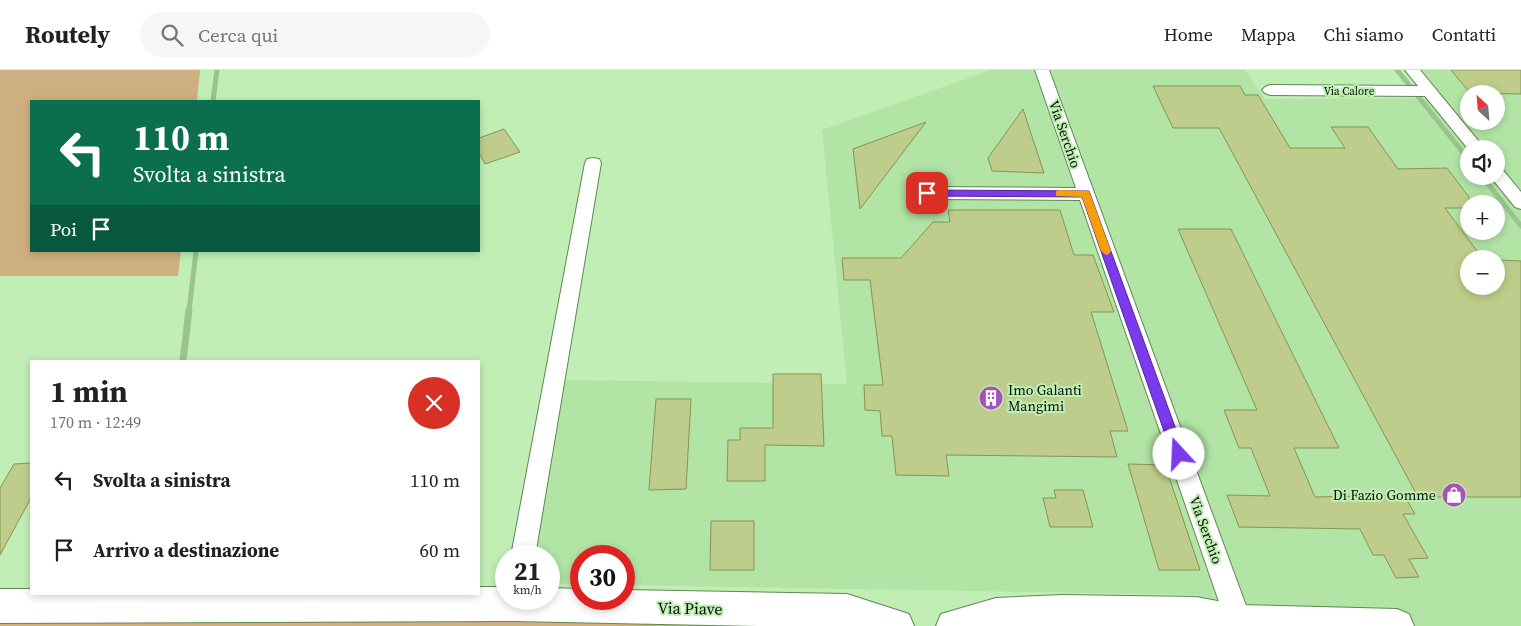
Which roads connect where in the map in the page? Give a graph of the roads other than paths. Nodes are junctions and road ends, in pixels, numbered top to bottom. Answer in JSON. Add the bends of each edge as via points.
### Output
{"nodes":[{"id":1,"x":1042,"y":70,"type":"edge"},
{"id":2,"x":1412,"y":70,"type":"edge"},
{"id":3,"x":1270,"y":90,"type":"dead end"},
{"id":4,"x":1429,"y":91,"type":"junction"},
{"id":5,"x":1469,"y":140,"type":"edge"},
{"id":6,"x":593,"y":162,"type":"dead end"},
{"id":7,"x":1505,"y":184,"type":"edge"},
{"id":8,"x":927,"y":193,"type":"dead end"},
{"id":9,"x":1085,"y":194,"type":"junction"},
{"id":10,"x":1521,"y":203,"type":"edge"},
{"id":11,"x":525,"y":545,"type":"edge"},
{"id":12,"x":495,"y":601,"type":"edge"},
{"id":13,"x":560,"y":602,"type":"edge"},
{"id":14,"x":0,"y":606,"type":"edge"},
{"id":15,"x":1232,"y":624,"type":"edge"},
{"id":16,"x":897,"y":626,"type":"edge"},
{"id":17,"x":953,"y":626,"type":"edge"},
{"id":18,"x":1397,"y":626,"type":"edge"}],
"edges":[{"from":1,"to":9,"type":"street","name":"Via Serchio"},
{"from":2,"to":4,"type":"street"},
{"from":3,"to":4,"type":"street","name":"Via Calore"},
{"from":4,"to":5,"type":"street"},
{"from":6,"to":11,"type":"street"},
{"from":7,"to":10,"type":"street"},
{"from":8,"to":9,"type":"street"},
{"from":9,"to":15,"type":"street","name":"Via Serchio"},
{"from":12,"to":14,"type":"main road","name":"Via Piave"},
{"from":13,"to":16,"type":"main road","name":"Via Piave","via":[[847,611]]},
{"from":15,"to":17,"type":"main road","via":[[1196,614],[1062,612],[996,615]]},
{"from":15,"to":18,"type":"main road"}]}
